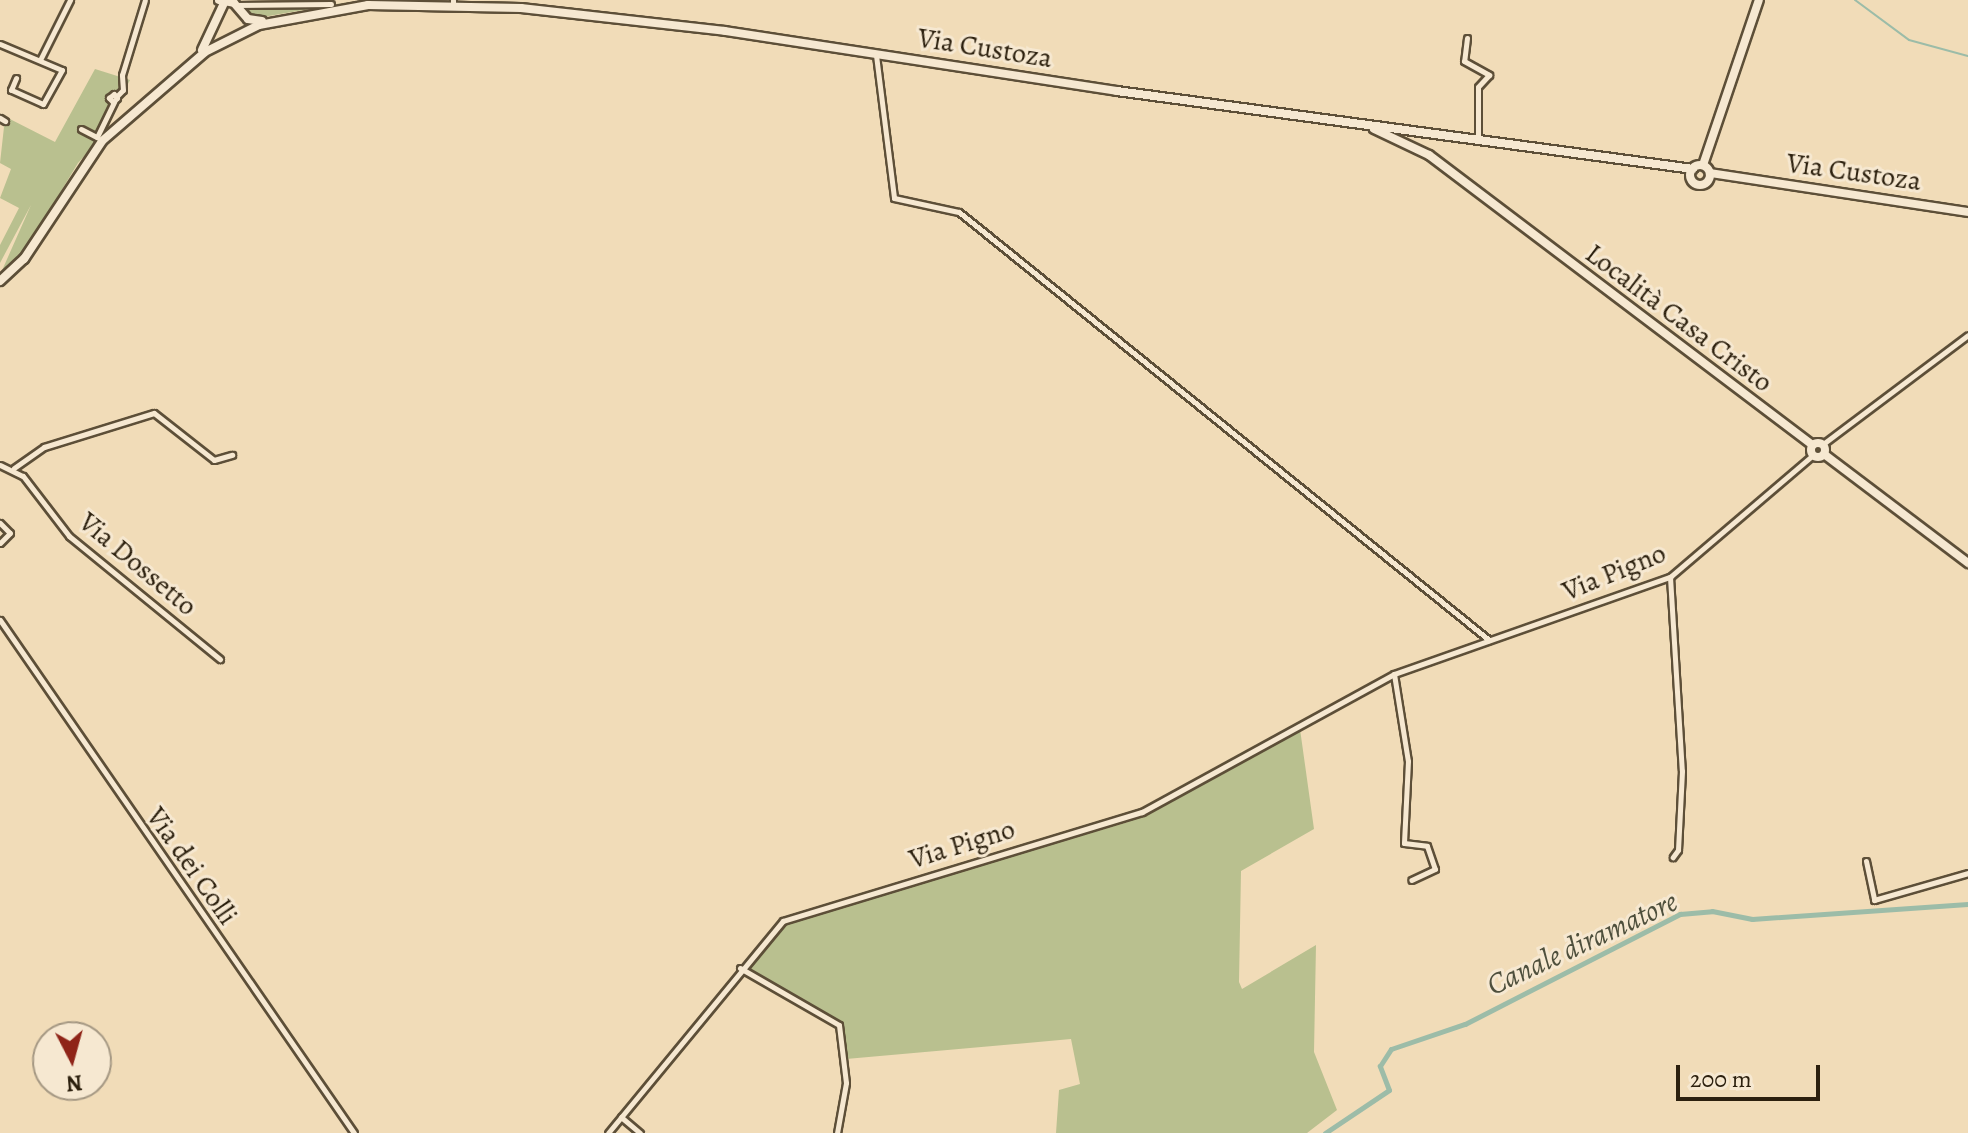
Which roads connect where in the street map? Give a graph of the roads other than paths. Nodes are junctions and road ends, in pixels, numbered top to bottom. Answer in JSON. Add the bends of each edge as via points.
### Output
{"nodes":[{"id":1,"x":70,"y":0,"type":"edge"},
{"id":2,"x":145,"y":0,"type":"edge"},
{"id":3,"x":210,"y":0,"type":"edge"},
{"id":4,"x":1759,"y":0,"type":"edge"},
{"id":5,"x":222,"y":1,"type":"edge"},
{"id":6,"x":331,"y":4,"type":"dead end"},
{"id":7,"x":238,"y":8,"type":"junction"},
{"id":8,"x":218,"y":15,"type":"junction"},
{"id":9,"x":290,"y":19,"type":"junction"},
{"id":10,"x":235,"y":35,"type":"junction"},
{"id":11,"x":1467,"y":38,"type":"dead end"},
{"id":12,"x":0,"y":44,"type":"edge"},
{"id":13,"x":875,"y":52,"type":"junction"},
{"id":14,"x":41,"y":58,"type":"junction"},
{"id":15,"x":189,"y":64,"type":"junction"},
{"id":16,"x":16,"y":78,"type":"dead end"},
{"id":17,"x":1350,"y":123,"type":"junction"},
{"id":18,"x":81,"y":129,"type":"dead end"},
{"id":19,"x":1408,"y":130,"type":"junction"},
{"id":20,"x":1427,"y":132,"type":"junction"},
{"id":21,"x":1478,"y":140,"type":"junction"},
{"id":22,"x":1412,"y":145,"type":"junction"},
{"id":23,"x":1426,"y":152,"type":"junction"},
{"id":24,"x":1671,"y":167,"type":"junction"},
{"id":25,"x":1698,"y":167,"type":"junction"},
{"id":26,"x":1710,"y":173,"type":"junction"},
{"id":27,"x":1734,"y":177,"type":"junction"},
{"id":28,"x":1692,"y":179,"type":"junction"},
{"id":29,"x":1705,"y":183,"type":"junction"},
{"id":30,"x":1968,"y":212,"type":"edge"},
{"id":31,"x":0,"y":281,"type":"edge"},
{"id":32,"x":1968,"y":335,"type":"edge"},
{"id":33,"x":1816,"y":448,"type":"junction"},
{"id":34,"x":232,"y":455,"type":"dead end"},
{"id":35,"x":0,"y":465,"type":"edge"},
{"id":36,"x":14,"y":468,"type":"junction"},
{"id":37,"x":0,"y":523,"type":"edge"},
{"id":38,"x":0,"y":543,"type":"edge"},
{"id":39,"x":1968,"y":561,"type":"edge"},
{"id":40,"x":1670,"y":577,"type":"junction"},
{"id":41,"x":0,"y":620,"type":"edge"},
{"id":42,"x":1490,"y":640,"type":"junction"},
{"id":43,"x":220,"y":659,"type":"dead end"},
{"id":44,"x":1394,"y":674,"type":"junction"},
{"id":45,"x":1673,"y":857,"type":"dead end"},
{"id":46,"x":1866,"y":861,"type":"dead end"},
{"id":47,"x":1968,"y":873,"type":"edge"},
{"id":48,"x":1411,"y":880,"type":"dead end"},
{"id":49,"x":740,"y":968,"type":"junction"},
{"id":50,"x":621,"y":1117,"type":"junction"},
{"id":51,"x":354,"y":1133,"type":"edge"},
{"id":52,"x":608,"y":1133,"type":"edge"},
{"id":53,"x":640,"y":1133,"type":"edge"},
{"id":54,"x":837,"y":1133,"type":"edge"}],
"edges":[{"from":1,"to":14,"type":"street"},
{"from":2,"to":18,"type":"street","via":[[122,75],[123,90],[97,137]]},
{"from":3,"to":8,"type":"main road"},
{"from":4,"to":25,"type":"main road"},
{"from":5,"to":7,"type":"main road","name":"Via Custoza"},
{"from":5,"to":8,"type":"main road","name":"Via Custoza"},
{"from":6,"to":7,"type":"street","name":"Via Custoza"},
{"from":7,"to":9,"type":"main road","name":"Via Custoza","via":[[254,21]]},
{"from":7,"to":10,"type":"main road"},
{"from":8,"to":10,"type":"main road","via":[[225,32]]},
{"from":8,"to":15,"type":"main road","name":"Via Custoza","via":[[207,45]]},
{"from":9,"to":10,"type":"main road","name":"Via Custoza"},
{"from":9,"to":13,"type":"main road","name":"Via Custoza","via":[[368,5],[493,6]]},
{"from":10,"to":15,"type":"main road","name":"Via Custoza"},
{"from":11,"to":21,"type":"street","via":[[1464,61],[1489,75],[1478,87]]},
{"from":12,"to":14,"type":"street"},
{"from":13,"to":17,"type":"main road","name":"Via Custoza"},
{"from":13,"to":42,"type":"street","via":[[894,198],[959,212]]},
{"from":14,"to":16,"type":"street","via":[[62,70],[43,104],[11,90]]},
{"from":15,"to":31,"type":"main road","via":[[97,147],[33,246]]},
{"from":17,"to":19,"type":"main road","name":"Via Custoza"},
{"from":17,"to":22,"type":"main road"},
{"from":19,"to":20,"type":"main road","name":"Via Custoza"},
{"from":19,"to":22,"type":"main road"},
{"from":19,"to":23,"type":"main road"},
{"from":20,"to":21,"type":"main road","name":"Via Custoza"},
{"from":20,"to":23,"type":"main road"},
{"from":21,"to":24,"type":"main road","name":"Via Custoza"},
{"from":22,"to":23,"type":"main road"},
{"from":23,"to":33,"type":"main road","name":"Località Casa Cristo"},
{"from":24,"to":25,"type":"main road","name":"Via Custoza"},
{"from":24,"to":28,"type":"main road","name":"Via Custoza"},
{"from":25,"to":26,"type":"main road"},
{"from":25,"to":28,"type":"main road"},
{"from":26,"to":27,"type":"main road","name":"Via Custoza"},
{"from":26,"to":29,"type":"main road"},
{"from":27,"to":29,"type":"main road","name":"Via Custoza"},
{"from":27,"to":30,"type":"main road","name":"Via Custoza"},
{"from":28,"to":29,"type":"main road","name":"Via Custoza"},
{"from":32,"to":33,"type":"street","name":"Via Pigno"},
{"from":33,"to":39,"type":"main road"},
{"from":33,"to":40,"type":"street","name":"Via Pigno"},
{"from":34,"to":36,"type":"street","via":[[214,460],[154,413],[44,447]]},
{"from":35,"to":36,"type":"street"},
{"from":36,"to":43,"type":"street","name":"Via Dossetto","via":[[69,536]]},
{"from":37,"to":38,"type":"street","via":[[10,533]]},
{"from":40,"to":42,"type":"street","name":"Via Pigno"},
{"from":40,"to":45,"type":"street","via":[[1682,771],[1678,850]]},
{"from":41,"to":51,"type":"street","name":"Via dei Colli"},
{"from":42,"to":44,"type":"street","name":"Via Pigno"},
{"from":44,"to":48,"type":"street","via":[[1408,761],[1404,843],[1427,846],[1435,869]]},
{"from":44,"to":49,"type":"street","name":"Via Pigno","via":[[1142,812],[783,921]]},
{"from":46,"to":47,"type":"street","via":[[1874,900]]},
{"from":49,"to":50,"type":"street","name":"Via Pigno"},
{"from":49,"to":54,"type":"street","via":[[839,1025],[846,1083]]},
{"from":50,"to":52,"type":"street","name":"Via Pigno"},
{"from":50,"to":53,"type":"street"}]}
